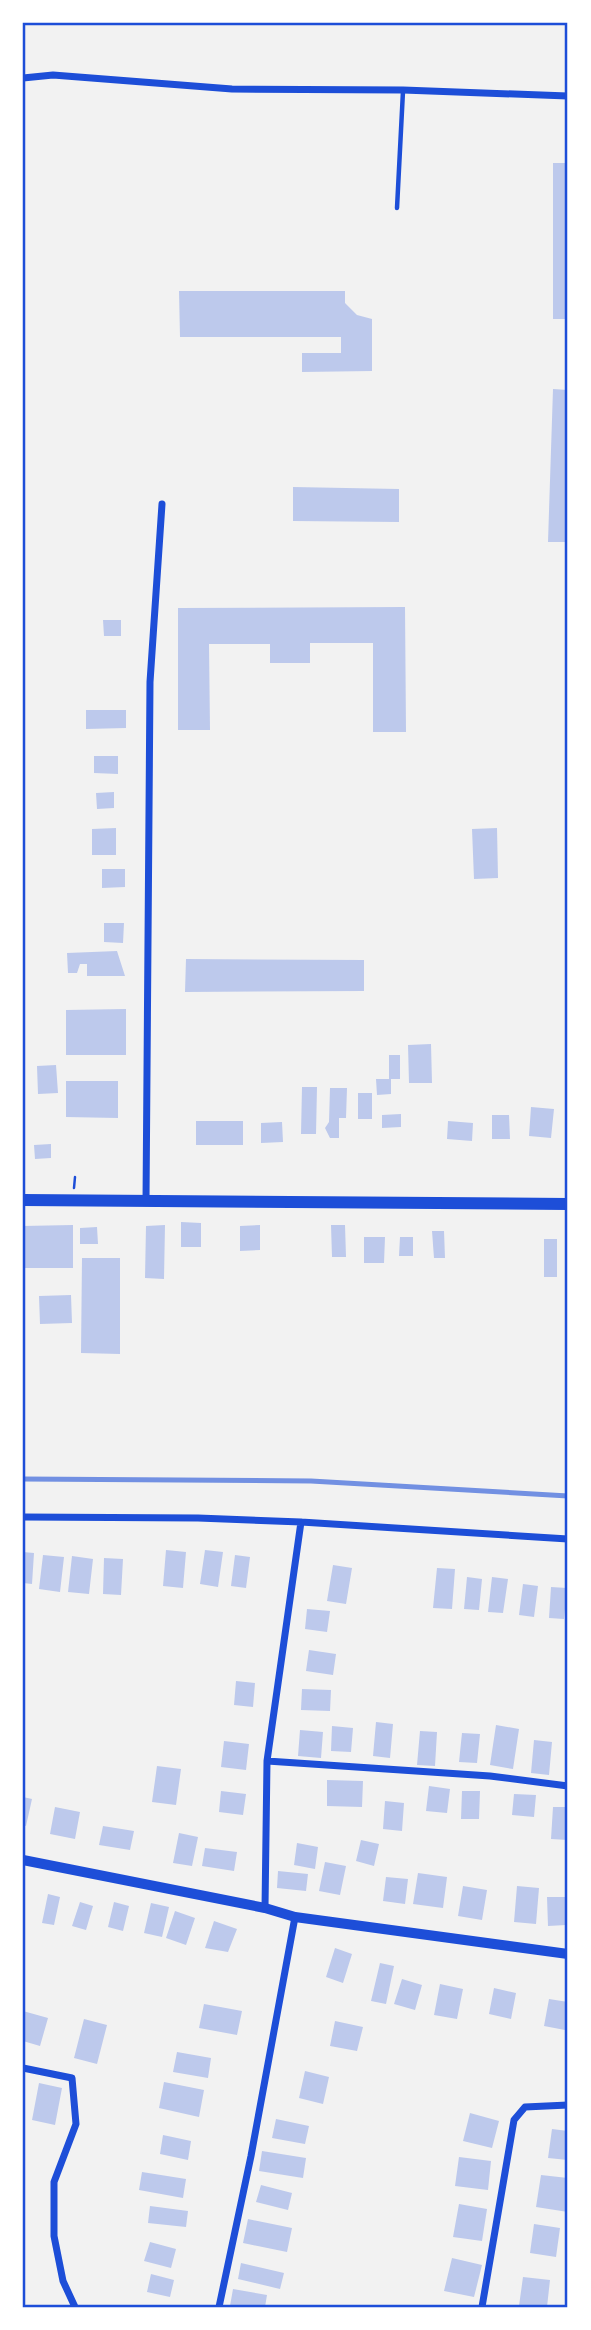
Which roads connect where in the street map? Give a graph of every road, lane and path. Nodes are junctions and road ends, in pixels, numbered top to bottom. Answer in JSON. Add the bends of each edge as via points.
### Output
{"nodes":[{"id":1,"x":23,"y":78,"type":"edge"},
{"id":2,"x":403,"y":90,"type":"junction"},
{"id":3,"x":568,"y":96,"type":"edge"},
{"id":4,"x":397,"y":208,"type":"dead end"},
{"id":5,"x":162,"y":504,"type":"dead end"},
{"id":6,"x":23,"y":1200,"type":"edge"},
{"id":7,"x":146,"y":1202,"type":"junction"},
{"id":8,"x":568,"y":1204,"type":"edge"},
{"id":9,"x":23,"y":1517,"type":"edge"},
{"id":10,"x":301,"y":1522,"type":"junction"},
{"id":11,"x":568,"y":1539,"type":"edge"},
{"id":12,"x":267,"y":1761,"type":"junction"},
{"id":13,"x":568,"y":1786,"type":"edge"},
{"id":14,"x":23,"y":1860,"type":"edge"},
{"id":15,"x":265,"y":1908,"type":"junction"},
{"id":16,"x":295,"y":1917,"type":"junction"},
{"id":17,"x":568,"y":1954,"type":"edge"},
{"id":18,"x":23,"y":2068,"type":"edge"},
{"id":19,"x":568,"y":2105,"type":"edge"},
{"id":20,"x":75,"y":2307,"type":"edge"},
{"id":21,"x":219,"y":2307,"type":"edge"},
{"id":22,"x":482,"y":2307,"type":"edge"}],
"edges":[{"from":1,"to":2,"type":"street","via":[[53,75],[232,89]]},
{"from":2,"to":3,"type":"street"},
{"from":2,"to":4,"type":"lane"},
{"from":5,"to":7,"type":"street","via":[[150,682]]},
{"from":6,"to":7,"type":"main road"},
{"from":7,"to":8,"type":"main road"},
{"from":9,"to":10,"type":"street"},
{"from":10,"to":11,"type":"street"},
{"from":10,"to":12,"type":"street"},
{"from":12,"to":13,"type":"street","via":[[490,1776]]},
{"from":12,"to":15,"type":"street"},
{"from":14,"to":15,"type":"street"},
{"from":15,"to":16,"type":"street"},
{"from":16,"to":17,"type":"street"},
{"from":16,"to":21,"type":"street"},
{"from":18,"to":20,"type":"street","via":[[72,2078],[75,2124],[54,2182],[54,2236],[63,2281]]},
{"from":19,"to":22,"type":"street","via":[[525,2107],[514,2120]]}]}
